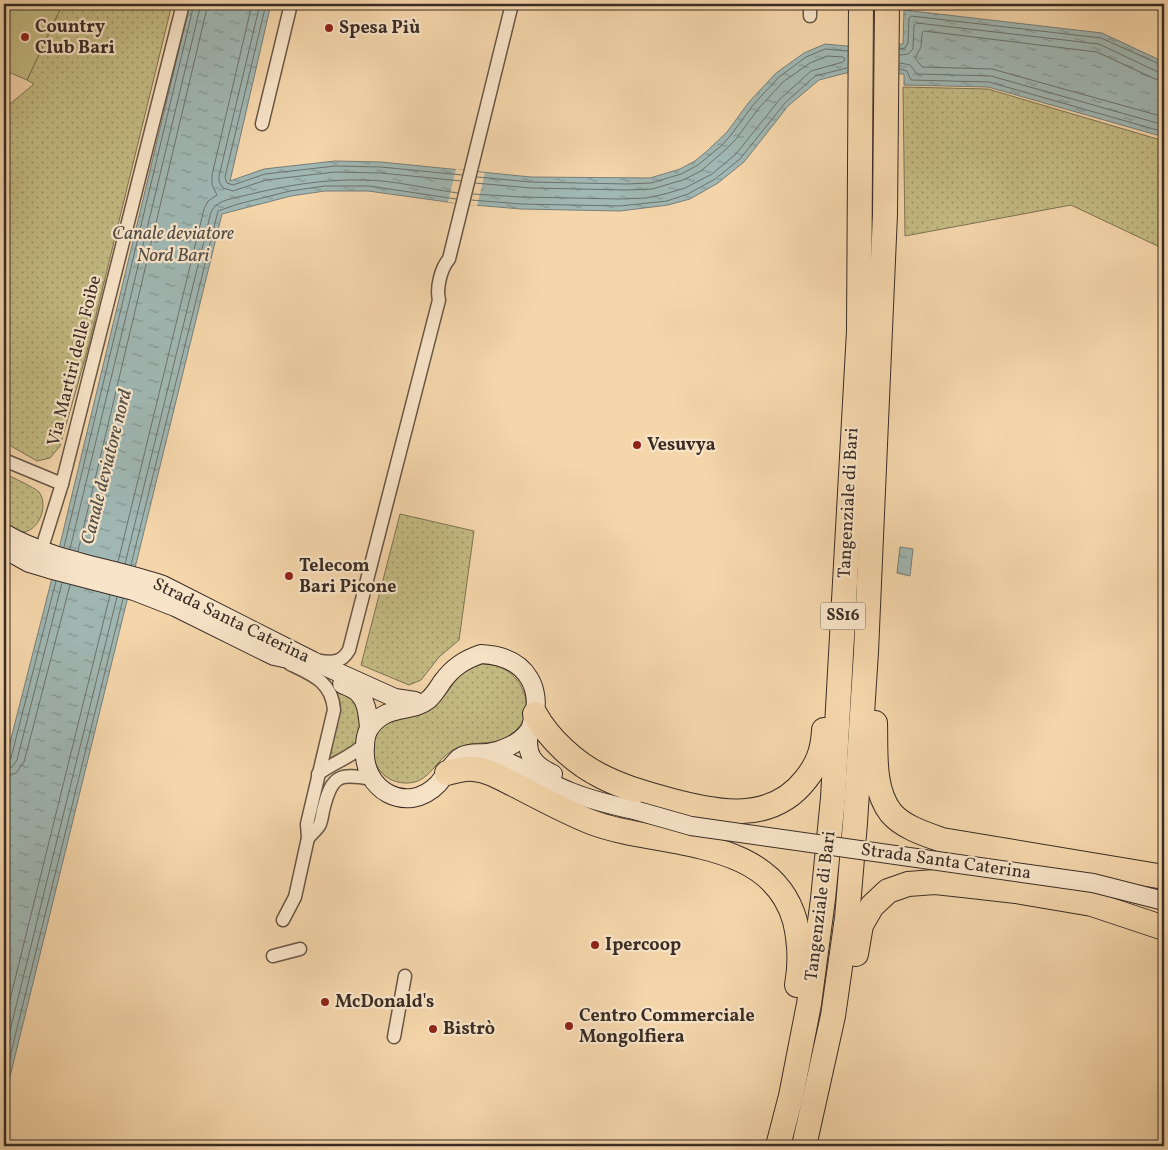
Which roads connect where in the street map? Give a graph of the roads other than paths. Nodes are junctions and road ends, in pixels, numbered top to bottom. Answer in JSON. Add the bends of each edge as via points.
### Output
{"nodes":[{"id":1,"x":183,"y":4,"type":"edge"},
{"id":2,"x":291,"y":4,"type":"edge"},
{"id":3,"x":512,"y":4,"type":"edge"},
{"id":4,"x":861,"y":4,"type":"edge"},
{"id":5,"x":887,"y":4,"type":"edge"},
{"id":6,"x":262,"y":124,"type":"dead end"},
{"id":7,"x":4,"y":460,"type":"edge"},
{"id":8,"x":62,"y":484,"type":"junction"},
{"id":9,"x":4,"y":534,"type":"edge"},
{"id":10,"x":4,"y":549,"type":"edge"},
{"id":11,"x":47,"y":558,"type":"junction"},
{"id":12,"x":136,"y":584,"type":"junction"},
{"id":13,"x":866,"y":652,"type":"junction"},
{"id":14,"x":274,"y":656,"type":"junction"},
{"id":15,"x":313,"y":660,"type":"junction"},
{"id":16,"x":840,"y":661,"type":"junction"},
{"id":17,"x":428,"y":700,"type":"junction"},
{"id":18,"x":532,"y":723,"type":"junction"},
{"id":19,"x":367,"y":736,"type":"junction"},
{"id":20,"x":488,"y":753,"type":"junction"},
{"id":21,"x":447,"y":773,"type":"junction"},
{"id":22,"x":318,"y":774,"type":"junction"},
{"id":23,"x":371,"y":779,"type":"junction"},
{"id":24,"x":638,"y":811,"type":"junction"},
{"id":25,"x":308,"y":838,"type":"junction"},
{"id":26,"x":1164,"y":877,"type":"edge"},
{"id":27,"x":1164,"y":901,"type":"edge"},
{"id":28,"x":283,"y":920,"type":"dead end"},
{"id":29,"x":1164,"y":928,"type":"edge"},
{"id":30,"x":300,"y":949,"type":"dead end"},
{"id":31,"x":273,"y":956,"type":"dead end"},
{"id":32,"x":406,"y":976,"type":"dead end"},
{"id":33,"x":833,"y":1016,"type":"junction"},
{"id":34,"x":394,"y":1036,"type":"dead end"},
{"id":35,"x":819,"y":1084,"type":"junction"},
{"id":36,"x":768,"y":1146,"type":"edge"},
{"id":37,"x":778,"y":1146,"type":"edge"},
{"id":38,"x":804,"y":1146,"type":"edge"},
{"id":39,"x":820,"y":1146,"type":"edge"}],
"edges":[{"from":1,"to":8,"type":"street","name":"Via Martiri delle Foibe"},
{"from":2,"to":6,"type":"street"},
{"from":3,"to":15,"type":"street","via":[[349,650],[334,663]]},
{"from":4,"to":16,"type":"highway","name":"Tangenziale di Bari","number":"SS16","via":[[859,331]]},
{"from":5,"to":13,"type":"highway","name":"Tangenziale di Bari","number":"SS16","via":[[885,214]]},
{"from":7,"to":8,"type":"street"},
{"from":8,"to":11,"type":"street","name":"Via Martiri delle Foibe"},
{"from":9,"to":11,"type":"street","name":"Strada Santa Caterina"},
{"from":10,"to":11,"type":"street","name":"Strada Santa Caterina","via":[[29,563]]},
{"from":11,"to":12,"type":"street","name":"Strada Santa Caterina"},
{"from":12,"to":14,"type":"street","name":"Strada Santa Caterina"},
{"from":12,"to":15,"type":"street","name":"Strada Santa Caterina","via":[[163,585]]},
{"from":13,"to":26,"type":"highway","via":[[881,794],[892,813],[915,831],[942,840]]},
{"from":13,"to":33,"type":"highway","name":"Tangenziale di Bari","number":"SS16","via":[[856,823]]},
{"from":14,"to":19,"type":"street","name":"Strada Santa Caterina","via":[[293,660],[357,691],[366,705]]},
{"from":14,"to":22,"type":"street","via":[[327,686],[333,699],[334,710]]},
{"from":15,"to":17,"type":"street","name":"Strada Santa Caterina","via":[[395,698],[414,702]]},
{"from":16,"to":18,"type":"highway","via":[[826,699],[823,747],[815,767],[787,798],[768,807],[726,811],[686,805],[646,793],[600,776],[583,765],[542,727]]},
{"from":16,"to":37,"type":"highway","name":"Tangenziale di Bari","number":"SS16","via":[[823,900],[809,1004]]},
{"from":17,"to":18,"type":"street","via":[[451,669],[481,654],[495,655],[517,664],[534,686]]},
{"from":17,"to":19,"type":"street","via":[[381,716]]},
{"from":18,"to":20,"type":"street","via":[[506,748]]},
{"from":18,"to":24,"type":"street","name":"Strada Santa Caterina","via":[[527,743],[535,764]]},
{"from":19,"to":22,"type":"street","via":[[354,754]]},
{"from":19,"to":23,"type":"street","name":"Strada Santa Caterina","via":[[364,755]]},
{"from":20,"to":21,"type":"street","via":[[460,757]]},
{"from":20,"to":24,"type":"street","name":"Strada Santa Caterina","via":[[573,793]]},
{"from":21,"to":23,"type":"street","via":[[424,794],[404,798],[387,794]]},
{"from":21,"to":36,"type":"highway","via":[[472,768],[488,771],[592,822],[619,831],[729,854],[754,866],[776,884],[790,906],[798,935],[800,970],[768,1130]]},
{"from":22,"to":25,"type":"street","via":[[307,824]]},
{"from":23,"to":25,"type":"street","via":[[351,776],[338,779],[330,786],[319,826]]},
{"from":24,"to":27,"type":"street","name":"Strada Santa Caterina","bridge":true,"via":[[691,826],[1092,883]]},
{"from":25,"to":28,"type":"street","via":[[295,897]]},
{"from":29,"to":33,"type":"highway","via":[[1083,903],[963,885],[908,884],[888,891],[872,906],[861,925],[851,985]]},
{"from":30,"to":31,"type":"street"},
{"from":32,"to":34,"type":"street"},
{"from":33,"to":35,"type":"highway","name":"Tangenziale di Bari","number":"SS16"},
{"from":35,"to":38,"type":"highway","name":"Tangenziale di Bari","number":"SS16"},
{"from":35,"to":39,"type":"highway","via":[[824,1122]]}]}
